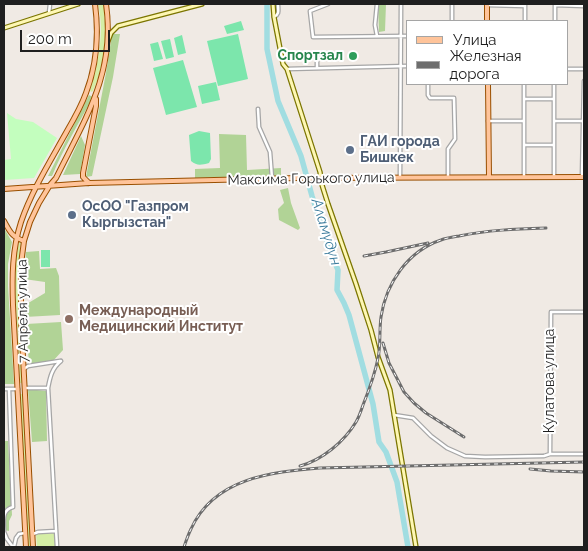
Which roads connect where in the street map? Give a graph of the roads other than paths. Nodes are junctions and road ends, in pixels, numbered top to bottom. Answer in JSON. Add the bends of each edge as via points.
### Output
{"nodes":[{"id":1,"x":50,"y":4,"type":"edge"},
{"id":2,"x":78,"y":4,"type":"edge"},
{"id":3,"x":95,"y":4,"type":"edge"},
{"id":4,"x":202,"y":4,"type":"edge"},
{"id":5,"x":273,"y":4,"type":"edge"},
{"id":6,"x":278,"y":4,"type":"edge"},
{"id":7,"x":328,"y":4,"type":"edge"},
{"id":8,"x":377,"y":4,"type":"edge"},
{"id":9,"x":402,"y":4,"type":"edge"},
{"id":10,"x":452,"y":4,"type":"edge"},
{"id":11,"x":487,"y":4,"type":"edge"},
{"id":12,"x":556,"y":4,"type":"edge"},
{"id":13,"x":525,"y":5,"type":"edge"},
{"id":14,"x":106,"y":6,"type":"edge"},
{"id":15,"x":584,"y":6,"type":"edge"},
{"id":16,"x":49,"y":13,"type":"junction"},
{"id":17,"x":274,"y":17,"type":"junction"},
{"id":18,"x":107,"y":19,"type":"junction"},
{"id":19,"x":452,"y":20,"type":"edge"},
{"id":20,"x":487,"y":20,"type":"edge"},
{"id":21,"x":525,"y":20,"type":"edge"},
{"id":22,"x":555,"y":20,"type":"edge"},
{"id":23,"x":118,"y":26,"type":"junction"},
{"id":24,"x":4,"y":28,"type":"edge"},
{"id":25,"x":377,"y":36,"type":"junction"},
{"id":26,"x":402,"y":36,"type":"junction"},
{"id":27,"x":406,"y":36,"type":"edge"},
{"id":28,"x":107,"y":47,"type":"junction"},
{"id":29,"x":317,"y":54,"type":"dead end"},
{"id":30,"x":401,"y":66,"type":"junction"},
{"id":31,"x":406,"y":66,"type":"edge"},
{"id":32,"x":317,"y":68,"type":"junction"},
{"id":33,"x":287,"y":69,"type":"junction"},
{"id":34,"x":568,"y":69,"type":"edge"},
{"id":35,"x":584,"y":69,"type":"edge"},
{"id":36,"x":584,"y":81,"type":"edge"},
{"id":37,"x":428,"y":85,"type":"edge"},
{"id":38,"x":488,"y":85,"type":"edge"},
{"id":39,"x":524,"y":85,"type":"edge"},
{"id":40,"x":554,"y":85,"type":"edge"},
{"id":41,"x":86,"y":92,"type":"junction"},
{"id":42,"x":96,"y":95,"type":"junction"},
{"id":43,"x":524,"y":99,"type":"junction"},
{"id":44,"x":554,"y":99,"type":"junction"},
{"id":45,"x":258,"y":109,"type":"dead end"},
{"id":46,"x":488,"y":121,"type":"junction"},
{"id":47,"x":524,"y":121,"type":"junction"},
{"id":48,"x":554,"y":121,"type":"junction"},
{"id":49,"x":583,"y":121,"type":"junction"},
{"id":50,"x":584,"y":129,"type":"edge"},
{"id":51,"x":524,"y":145,"type":"junction"},
{"id":52,"x":554,"y":145,"type":"junction"},
{"id":53,"x":489,"y":177,"type":"junction"},
{"id":54,"x":524,"y":177,"type":"junction"},
{"id":55,"x":554,"y":177,"type":"junction"},
{"id":56,"x":583,"y":177,"type":"edge"},
{"id":57,"x":272,"y":178,"type":"junction"},
{"id":58,"x":321,"y":178,"type":"junction"},
{"id":59,"x":400,"y":178,"type":"junction"},
{"id":60,"x":448,"y":178,"type":"junction"},
{"id":61,"x":89,"y":182,"type":"junction"},
{"id":62,"x":50,"y":185,"type":"junction"},
{"id":63,"x":38,"y":186,"type":"junction"},
{"id":64,"x":4,"y":189,"type":"edge"},
{"id":65,"x":4,"y":222,"type":"edge"},
{"id":66,"x":16,"y":238,"type":"junction"},
{"id":67,"x":24,"y":241,"type":"junction"},
{"id":68,"x":584,"y":312,"type":"edge"},
{"id":69,"x":24,"y":369,"type":"junction"},
{"id":70,"x":25,"y":388,"type":"junction"},
{"id":71,"x":48,"y":388,"type":"junction"},
{"id":72,"x":4,"y":389,"type":"edge"},
{"id":73,"x":9,"y":389,"type":"junction"},
{"id":74,"x":18,"y":389,"type":"junction"},
{"id":75,"x":394,"y":415,"type":"junction"},
{"id":76,"x":550,"y":454,"type":"junction"},
{"id":77,"x":584,"y":454,"type":"edge"},
{"id":78,"x":32,"y":524,"type":"junction"},
{"id":79,"x":56,"y":531,"type":"junction"},
{"id":80,"x":4,"y":532,"type":"edge"},
{"id":81,"x":38,"y":532,"type":"junction"},
{"id":82,"x":25,"y":533,"type":"junction"},
{"id":83,"x":33,"y":534,"type":"junction"},
{"id":84,"x":14,"y":547,"type":"edge"},
{"id":85,"x":26,"y":547,"type":"edge"},
{"id":86,"x":33,"y":547,"type":"edge"},
{"id":87,"x":57,"y":547,"type":"edge"},
{"id":88,"x":416,"y":547,"type":"edge"}],
"edges":[{"from":1,"to":16,"type":"street"},
{"from":2,"to":16,"type":"street"},
{"from":3,"to":41,"type":"main road","name":"7 Апреля улица","via":[[96,57]]},
{"from":4,"to":23,"type":"street"},
{"from":5,"to":17,"type":"street"},
{"from":6,"to":17,"type":"street","via":[[279,14]]},
{"from":7,"to":25,"type":"street","via":[[310,11],[313,37]]},
{"from":8,"to":25,"type":"street"},
{"from":9,"to":26,"type":"street"},
{"from":10,"to":19,"type":"street"},
{"from":11,"to":13,"type":"street"},
{"from":11,"to":20,"type":"main road"},
{"from":12,"to":15,"type":"street"},
{"from":12,"to":22,"type":"street"},
{"from":13,"to":21,"type":"street"},
{"from":14,"to":18,"type":"main road","name":"7 Апреля улица"},
{"from":16,"to":24,"type":"street"},
{"from":17,"to":33,"type":"street","via":[[283,64]]},
{"from":18,"to":23,"type":"street","via":[[110,24]]},
{"from":18,"to":28,"type":"main road","name":"7 Апреля улица"},
{"from":23,"to":28,"type":"street","via":[[111,33]]},
{"from":25,"to":26,"type":"street"},
{"from":26,"to":27,"type":"street"},
{"from":26,"to":30,"type":"street"},
{"from":28,"to":42,"type":"main road","name":"7 Апреля улица"},
{"from":29,"to":32,"type":"street"},
{"from":30,"to":31,"type":"street"},
{"from":30,"to":32,"type":"street"},
{"from":30,"to":59,"type":"street"},
{"from":32,"to":33,"type":"street"},
{"from":33,"to":58,"type":"street"},
{"from":34,"to":35,"type":"street"},
{"from":36,"to":49,"type":"street"},
{"from":37,"to":60,"type":"street","via":[[430,98],[454,98],[454,139],[448,149]]},
{"from":38,"to":46,"type":"main road"},
{"from":39,"to":43,"type":"street"},
{"from":40,"to":44,"type":"street"},
{"from":41,"to":42,"type":"main road"},
{"from":41,"to":63,"type":"main road","name":"7 Апреля улица"},
{"from":42,"to":61,"type":"main road","via":[[83,172],[83,177]]},
{"from":42,"to":62,"type":"main road","name":"7 Апреля улица"},
{"from":43,"to":44,"type":"street"},
{"from":43,"to":47,"type":"street"},
{"from":44,"to":48,"type":"street"},
{"from":45,"to":57,"type":"street","via":[[260,127],[270,152]]},
{"from":46,"to":47,"type":"street"},
{"from":46,"to":53,"type":"main road"},
{"from":47,"to":51,"type":"street"},
{"from":48,"to":49,"type":"street"},
{"from":48,"to":52,"type":"street"},
{"from":49,"to":50,"type":"street"},
{"from":50,"to":56,"type":"street"},
{"from":51,"to":52,"type":"street"},
{"from":51,"to":54,"type":"street"},
{"from":52,"to":55,"type":"street"},
{"from":53,"to":54,"type":"main road","name":"Максима Горького улица"},
{"from":53,"to":60,"type":"main road","name":"Максима Горького улица"},
{"from":54,"to":55,"type":"main road","name":"Максима Горького улица"},
{"from":55,"to":56,"type":"main road","name":"Максима Горького улица"},
{"from":57,"to":58,"type":"main road","name":"Максима Горького улица"},
{"from":57,"to":61,"type":"main road","name":"Максима Горького улица"},
{"from":58,"to":59,"type":"main road","name":"Максима Горького улица"},
{"from":58,"to":75,"type":"street","via":[[390,390]]},
{"from":59,"to":60,"type":"main road","name":"Максима Горького улица"},
{"from":61,"to":62,"type":"main road","name":"Максима Горького улица"},
{"from":62,"to":63,"type":"main road","name":"Максима Горького улица"},
{"from":62,"to":67,"type":"main road","name":"7 Апреля улица"},
{"from":63,"to":64,"type":"main road","name":"Максима Горького улица"},
{"from":63,"to":66,"type":"main road","name":"7 Апреля улица"},
{"from":65,"to":66,"type":"main road"},
{"from":66,"to":67,"type":"main road"},
{"from":66,"to":74,"type":"main road","name":"7 Апреля улица","via":[[12,281]]},
{"from":67,"to":69,"type":"main road","name":"7 Апреля улица","via":[[20,275]]},
{"from":68,"to":76,"type":"street","name":"Кулатова улица","via":[[551,312]]},
{"from":69,"to":70,"type":"main road","name":"7 Апреля улица"},
{"from":69,"to":71,"type":"street","via":[[61,361],[53,370]]},
{"from":70,"to":71,"type":"street"},
{"from":70,"to":74,"type":"main road"},
{"from":70,"to":78,"type":"main road","name":"7 Апреля улица"},
{"from":71,"to":79,"type":"street"},
{"from":72,"to":73,"type":"street"},
{"from":73,"to":74,"type":"street"},
{"from":73,"to":80,"type":"street","via":[[13,507],[6,511]]},
{"from":74,"to":82,"type":"main road","name":"7 Апреля улица"},
{"from":75,"to":76,"type":"street","via":[[413,418],[436,440],[465,456]]},
{"from":75,"to":88,"type":"street"},
{"from":76,"to":77,"type":"street"},
{"from":78,"to":81,"type":"street"},
{"from":78,"to":83,"type":"main road","name":"7 Апреля улица"},
{"from":79,"to":81,"type":"street"},
{"from":79,"to":87,"type":"street"},
{"from":80,"to":84,"type":"street"},
{"from":81,"to":83,"type":"street"},
{"from":82,"to":84,"type":"street","via":[[18,534]]},
{"from":82,"to":85,"type":"main road","name":"7 Апреля улица"},
{"from":83,"to":86,"type":"main road","name":"7 Апреля улица"}]}
